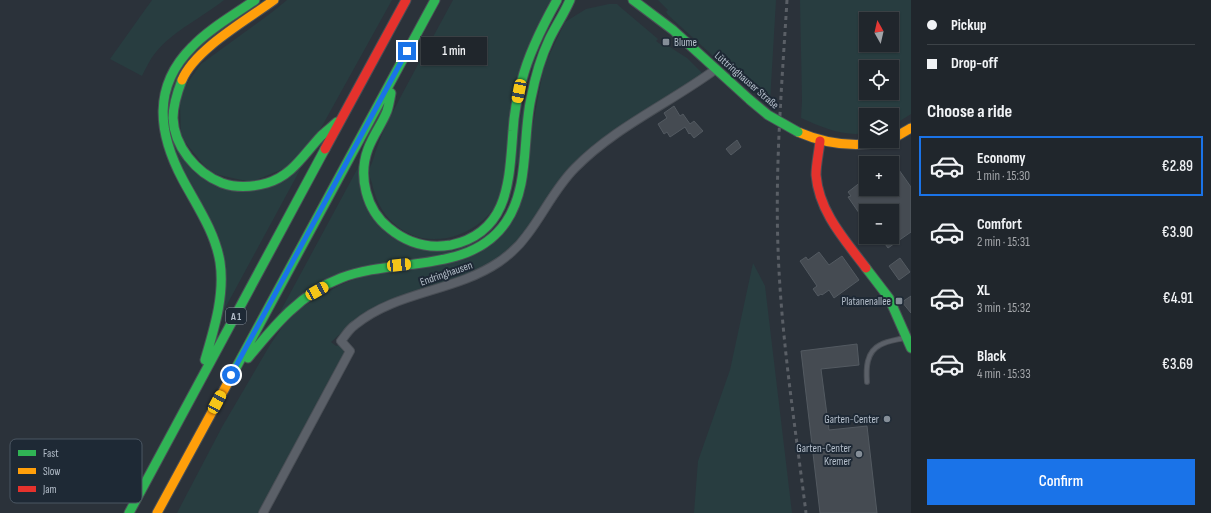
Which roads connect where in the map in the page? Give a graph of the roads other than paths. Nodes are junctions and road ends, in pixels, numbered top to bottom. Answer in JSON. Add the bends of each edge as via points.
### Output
{"nodes":[{"id":1,"x":255,"y":0,"type":"edge"},
{"id":2,"x":274,"y":0,"type":"edge"},
{"id":3,"x":406,"y":0,"type":"edge"},
{"id":4,"x":435,"y":0,"type":"edge"},
{"id":5,"x":557,"y":0,"type":"edge"},
{"id":6,"x":633,"y":0,"type":"edge"},
{"id":7,"x":570,"y":1,"type":"edge"},
{"id":8,"x":716,"y":69,"type":"junction"},
{"id":9,"x":393,"y":76,"type":"junction"},
{"id":10,"x":346,"y":113,"type":"junction"},
{"id":11,"x":911,"y":128,"type":"edge"},
{"id":12,"x":899,"y":135,"type":"edge"},
{"id":13,"x":820,"y":141,"type":"junction"},
{"id":14,"x":859,"y":146,"type":"edge"},
{"id":15,"x":909,"y":337,"type":"edge"},
{"id":16,"x":911,"y":348,"type":"edge"},
{"id":17,"x":867,"y":382,"type":"dead end"},
{"id":18,"x":224,"y":388,"type":"junction"},
{"id":19,"x":196,"y":389,"type":"junction"},
{"id":20,"x":142,"y":489,"type":"edge"},
{"id":21,"x":134,"y":503,"type":"edge"},
{"id":22,"x":129,"y":513,"type":"edge"},
{"id":23,"x":157,"y":513,"type":"edge"},
{"id":24,"x":263,"y":513,"type":"edge"}],
"edges":[{"from":1,"to":19,"type":"main road","via":[[203,38],[184,56],[168,80],[163,98],[162,122],[167,145],[207,221],[220,264],[219,312]]},
{"from":2,"to":10,"type":"main road","via":[[205,52],[184,76],[176,93],[173,113],[177,139],[183,151],[192,163],[215,180],[238,186],[265,184],[298,165],[322,136]]},
{"from":3,"to":10,"type":"main road","number":"A 1"},
{"from":4,"to":9,"type":"main road","number":"A 1"},
{"from":5,"to":9,"type":"main road","via":[[528,57],[515,116],[510,179],[505,199],[488,226],[469,239],[445,246],[415,244],[389,229],[372,207],[365,187],[364,163],[389,106]]},
{"from":6,"to":8,"type":"main road","name":"Lüttringhauser Straße","via":[[661,20]]},
{"from":7,"to":18,"type":"main road","via":[[549,40],[535,80],[528,111],[519,192],[513,210],[502,227],[485,244],[459,256],[358,272],[317,291],[291,309],[275,325]]},
{"from":8,"to":13,"type":"main road","name":"Lüttringhauser Straße","bridge":true,"via":[[768,115]]},
{"from":8,"to":24,"type":"street","name":"Endringhausen","via":[[606,141],[589,155],[561,184],[527,236],[501,261],[474,276],[394,303],[354,325],[340,341],[350,351]]},
{"from":9,"to":18,"type":"main road","number":"A 1"},
{"from":10,"to":19,"type":"main road","number":"A 1"},
{"from":11,"to":12,"type":"main road"},
{"from":13,"to":14,"type":"main road","name":"Lüttringhauser Straße"},
{"from":13,"to":15,"type":"main road","via":[[816,173],[822,202],[833,224],[889,298]]},
{"from":15,"to":16,"type":"main road"},
{"from":15,"to":17,"type":"lane","via":[[887,342],[871,352],[867,366]]},
{"from":18,"to":23,"type":"main road","number":"A 1"},
{"from":19,"to":20,"type":"main road","number":"A 1"},
{"from":21,"to":22,"type":"main road","number":"A 1"}]}
